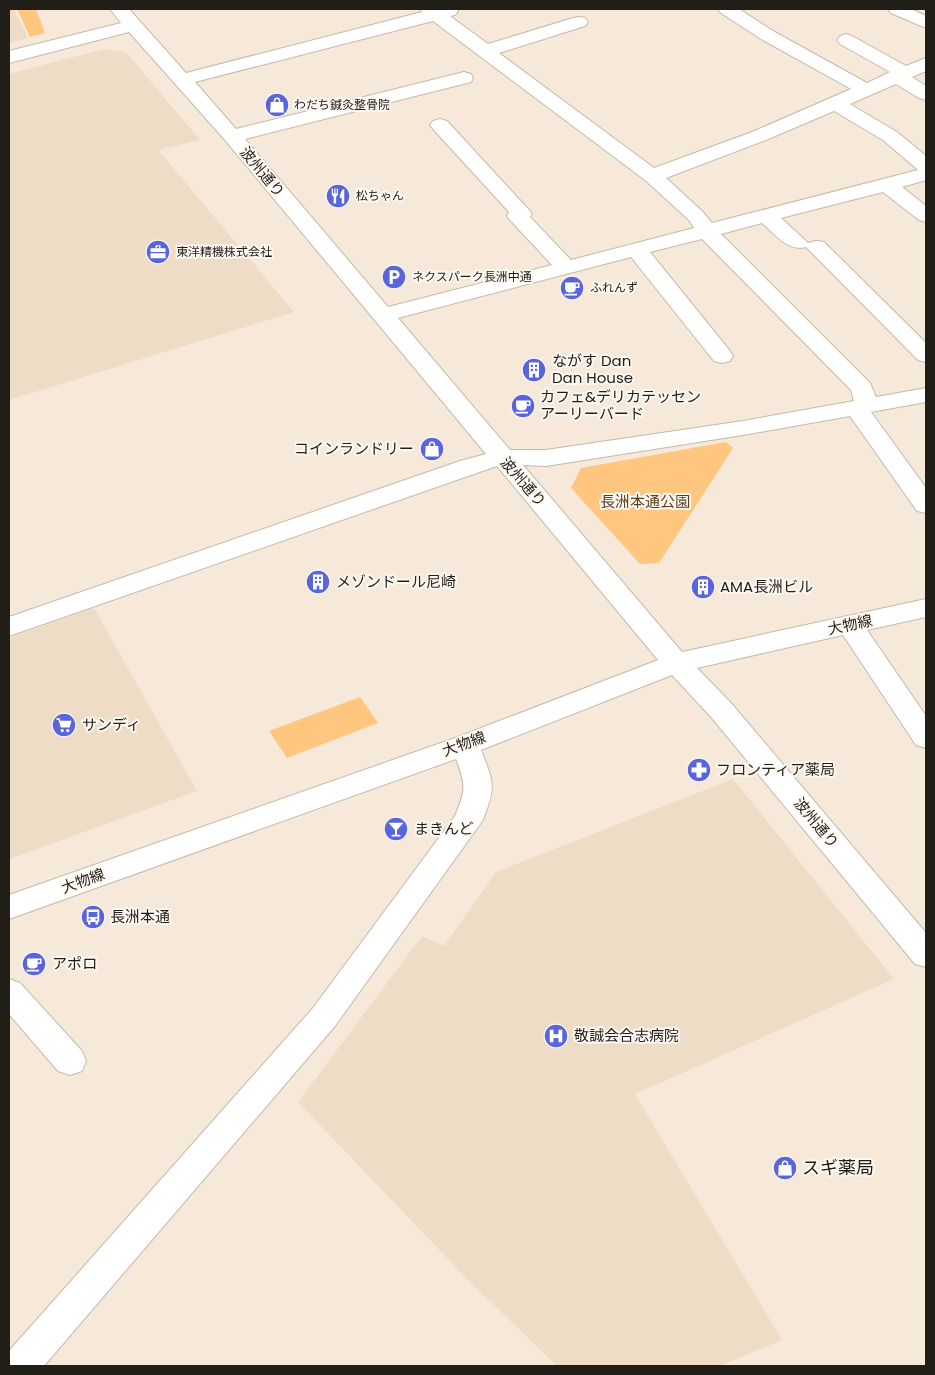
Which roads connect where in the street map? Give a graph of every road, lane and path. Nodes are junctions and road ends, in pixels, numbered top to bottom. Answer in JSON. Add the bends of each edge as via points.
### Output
{"nodes":[{"id":1,"x":457,"y":9,"type":"edge"},
{"id":2,"x":727,"y":9,"type":"edge"},
{"id":3,"x":897,"y":9,"type":"edge"},
{"id":4,"x":432,"y":11,"type":"edge"},
{"id":5,"x":126,"y":17,"type":"edge"},
{"id":6,"x":579,"y":22,"type":"dead end"},
{"id":7,"x":926,"y":23,"type":"edge"},
{"id":8,"x":846,"y":40,"type":"dead end"},
{"id":9,"x":485,"y":52,"type":"junction"},
{"id":10,"x":9,"y":57,"type":"edge"},
{"id":11,"x":926,"y":64,"type":"edge"},
{"id":12,"x":901,"y":74,"type":"junction"},
{"id":13,"x":464,"y":78,"type":"dead end"},
{"id":14,"x":182,"y":80,"type":"junction"},
{"id":15,"x":866,"y":90,"type":"junction"},
{"id":16,"x":926,"y":94,"type":"edge"},
{"id":17,"x":835,"y":103,"type":"junction"},
{"id":18,"x":440,"y":125,"type":"dead end"},
{"id":19,"x":232,"y":136,"type":"junction"},
{"id":20,"x":926,"y":166,"type":"edge"},
{"id":21,"x":926,"y":174,"type":"edge"},
{"id":22,"x":652,"y":176,"type":"junction"},
{"id":23,"x":887,"y":185,"type":"junction"},
{"id":24,"x":926,"y":216,"type":"edge"},
{"id":25,"x":768,"y":217,"type":"junction"},
{"id":26,"x":706,"y":232,"type":"junction"},
{"id":27,"x":637,"y":250,"type":"junction"},
{"id":28,"x":567,"y":268,"type":"junction"},
{"id":29,"x":383,"y":315,"type":"junction"},
{"id":30,"x":722,"y":356,"type":"dead end"},
{"id":31,"x":926,"y":356,"type":"edge"},
{"id":32,"x":926,"y":395,"type":"edge"},
{"id":33,"x":862,"y":407,"type":"junction"},
{"id":34,"x":502,"y":458,"type":"junction"},
{"id":35,"x":926,"y":505,"type":"edge"},
{"id":36,"x":926,"y":608,"type":"edge"},
{"id":37,"x":12,"y":620,"type":"edge"},
{"id":38,"x":851,"y":626,"type":"junction"},
{"id":39,"x":676,"y":663,"type":"junction"},
{"id":40,"x":926,"y":738,"type":"edge"},
{"id":41,"x":464,"y":745,"type":"junction"},
{"id":42,"x":9,"y":907,"type":"edge"},
{"id":43,"x":926,"y":955,"type":"edge"},
{"id":44,"x":9,"y":992,"type":"edge"},
{"id":45,"x":70,"y":1061,"type":"dead end"},
{"id":46,"x":20,"y":1366,"type":"edge"}],
"edges":[{"from":1,"to":4,"type":"street"},
{"from":2,"to":15,"type":"street"},
{"from":3,"to":7,"type":"street"},
{"from":4,"to":9,"type":"street"},
{"from":4,"to":14,"type":"street"},
{"from":5,"to":10,"type":"street"},
{"from":5,"to":14,"type":"street","name":"波州通り"},
{"from":6,"to":9,"type":"street"},
{"from":8,"to":12,"type":"street"},
{"from":9,"to":22,"type":"street"},
{"from":11,"to":12,"type":"street"},
{"from":12,"to":15,"type":"street"},
{"from":12,"to":16,"type":"street"},
{"from":13,"to":19,"type":"street"},
{"from":14,"to":19,"type":"street","name":"波州通り"},
{"from":15,"to":17,"type":"street"},
{"from":17,"to":20,"type":"street","via":[[890,136]]},
{"from":17,"to":22,"type":"street"},
{"from":18,"to":28,"type":"street","via":[[522,214],[517,216]]},
{"from":19,"to":29,"type":"street","name":"波州通り"},
{"from":21,"to":23,"type":"street"},
{"from":22,"to":26,"type":"street","via":[[696,216]]},
{"from":23,"to":24,"type":"street"},
{"from":23,"to":25,"type":"street"},
{"from":25,"to":26,"type":"street"},
{"from":25,"to":31,"type":"street","via":[[807,245]]},
{"from":26,"to":27,"type":"street"},
{"from":26,"to":33,"type":"street","via":[[862,388]]},
{"from":27,"to":28,"type":"street"},
{"from":27,"to":30,"type":"street"},
{"from":28,"to":29,"type":"street"},
{"from":29,"to":34,"type":"street","name":"波州通り"},
{"from":32,"to":33,"type":"street"},
{"from":33,"to":34,"type":"street","via":[[546,458]]},
{"from":33,"to":35,"type":"street"},
{"from":34,"to":37,"type":"street","via":[[469,466]]},
{"from":34,"to":39,"type":"street","name":"波州通り"},
{"from":36,"to":38,"type":"street","name":"大物線"},
{"from":38,"to":39,"type":"street","name":"大物線"},
{"from":38,"to":40,"type":"street"},
{"from":39,"to":41,"type":"street","name":"大物線"},
{"from":39,"to":43,"type":"street","name":"波州通り","via":[[721,710]]},
{"from":41,"to":42,"type":"street","name":"大物線"},
{"from":41,"to":46,"type":"street","via":[[479,782],[468,820],[324,1017]]},
{"from":44,"to":45,"type":"street"}]}
